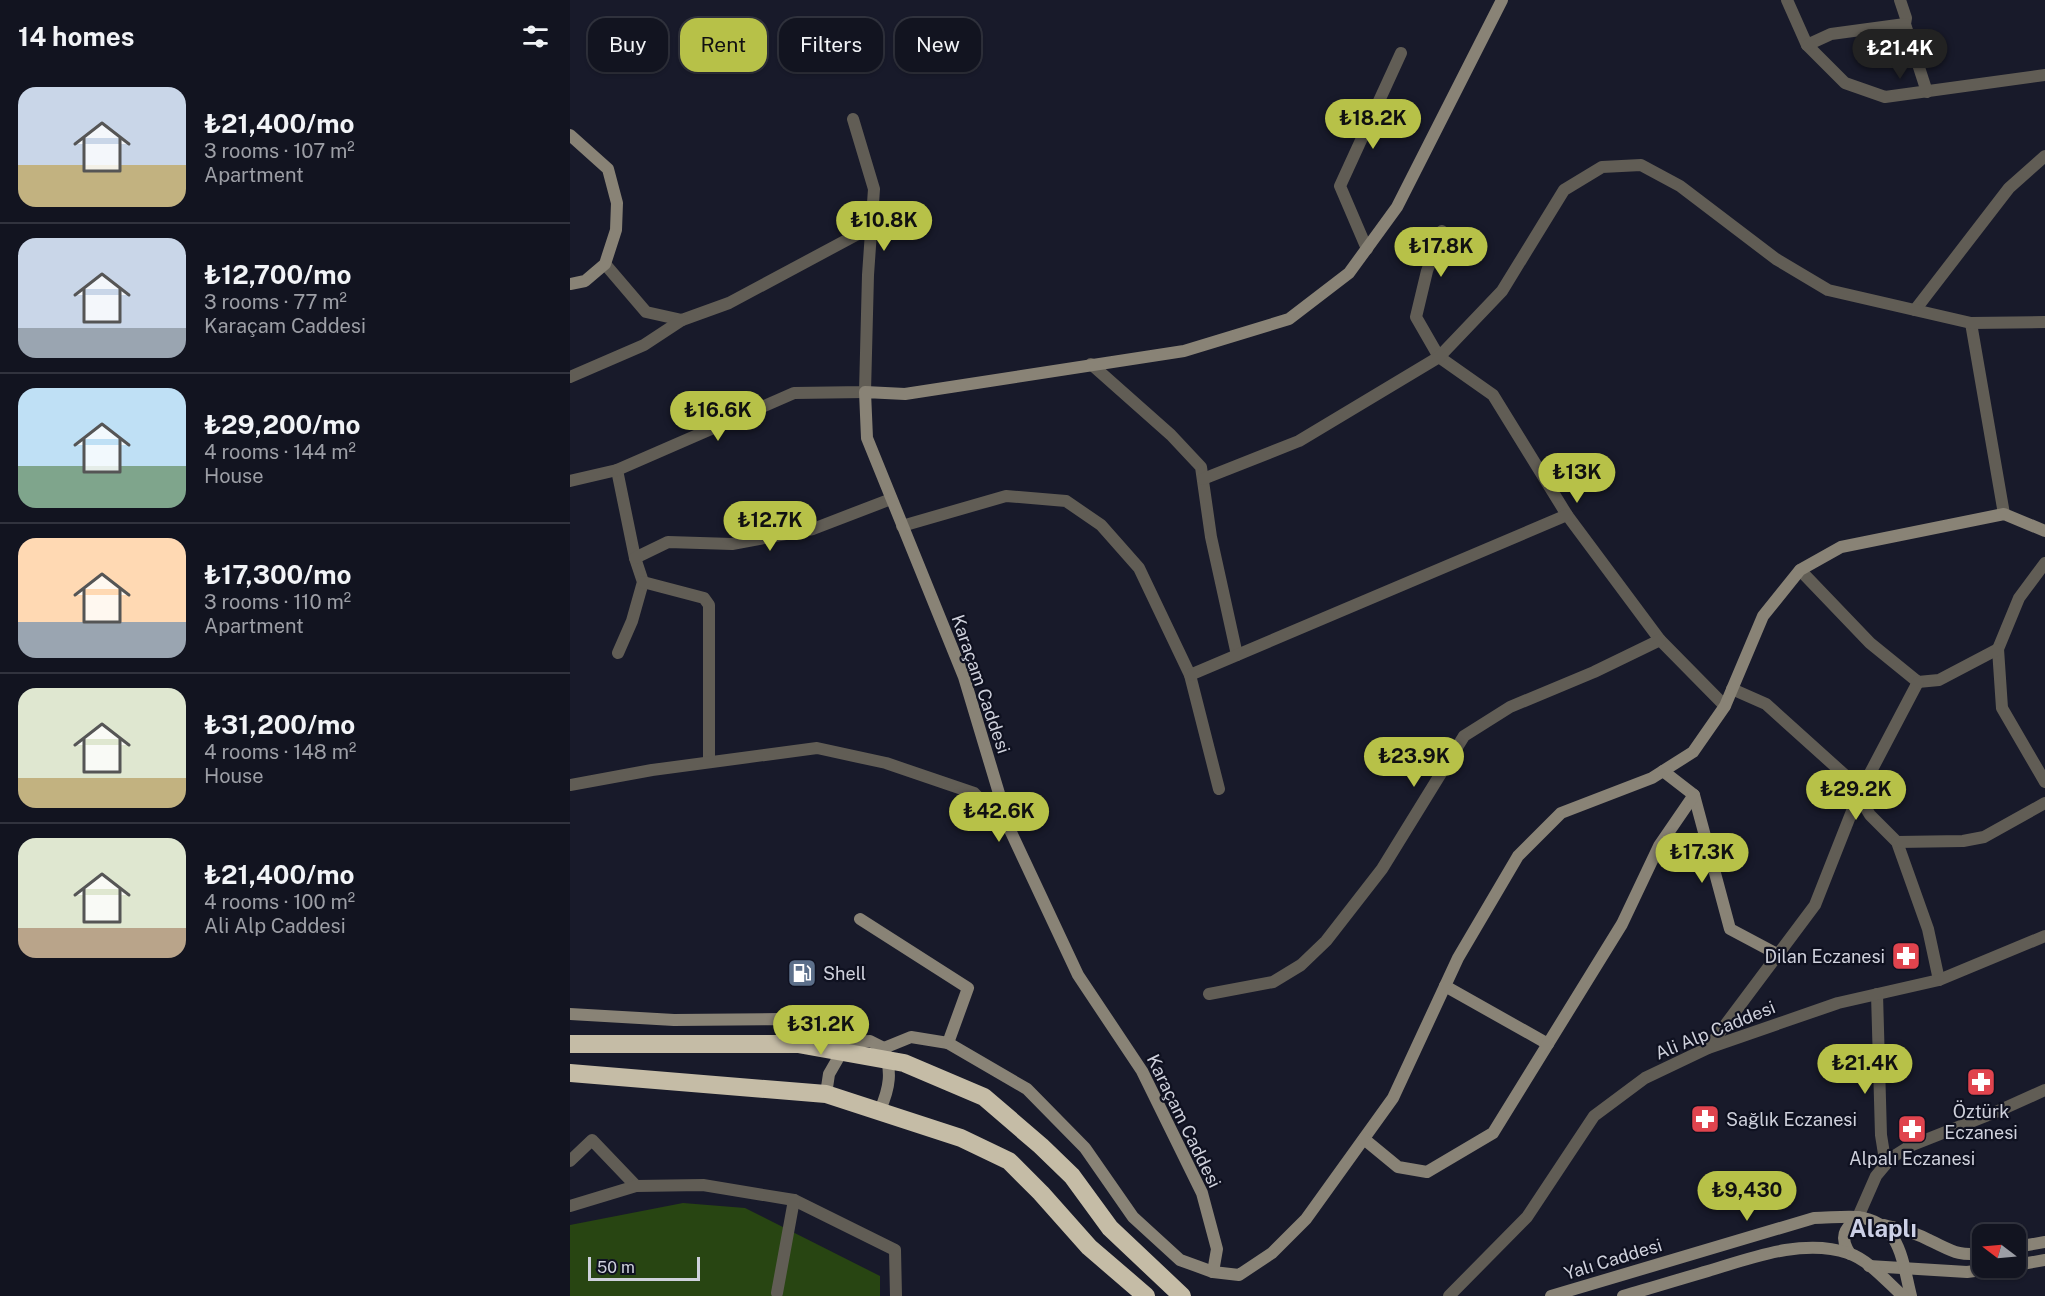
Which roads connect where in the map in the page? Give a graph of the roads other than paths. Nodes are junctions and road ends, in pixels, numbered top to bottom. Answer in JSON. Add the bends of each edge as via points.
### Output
{"nodes":[{"id":1,"x":1502,"y":0,"type":"edge"},
{"id":2,"x":1787,"y":0,"type":"edge"},
{"id":3,"x":1900,"y":0,"type":"edge"},
{"id":4,"x":1905,"y":24,"type":"junction"},
{"id":5,"x":1808,"y":45,"type":"junction"},
{"id":6,"x":1401,"y":52,"type":"dead end"},
{"id":7,"x":2045,"y":75,"type":"edge"},
{"id":8,"x":1927,"y":92,"type":"junction"},
{"id":9,"x":853,"y":119,"type":"dead end"},
{"id":10,"x":570,"y":135,"type":"edge"},
{"id":11,"x":2045,"y":156,"type":"edge"},
{"id":12,"x":871,"y":227,"type":"junction"},
{"id":13,"x":1442,"y":231,"type":"dead end"},
{"id":14,"x":1367,"y":249,"type":"junction"},
{"id":15,"x":605,"y":264,"type":"junction"},
{"id":16,"x":570,"y":284,"type":"edge"},
{"id":17,"x":1915,"y":310,"type":"junction"},
{"id":18,"x":682,"y":320,"type":"junction"},
{"id":19,"x":2045,"y":322,"type":"edge"},
{"id":20,"x":1971,"y":323,"type":"junction"},
{"id":21,"x":1439,"y":357,"type":"junction"},
{"id":22,"x":1091,"y":364,"type":"junction"},
{"id":23,"x":570,"y":377,"type":"edge"},
{"id":24,"x":866,"y":392,"type":"junction"},
{"id":25,"x":617,"y":470,"type":"junction"},
{"id":26,"x":1203,"y":479,"type":"junction"},
{"id":27,"x":570,"y":481,"type":"edge"},
{"id":28,"x":891,"y":499,"type":"junction"},
{"id":29,"x":2004,"y":514,"type":"junction"},
{"id":30,"x":1567,"y":515,"type":"junction"},
{"id":31,"x":902,"y":526,"type":"junction"},
{"id":32,"x":2045,"y":531,"type":"edge"},
{"id":33,"x":635,"y":558,"type":"junction"},
{"id":34,"x":2045,"y":563,"type":"edge"},
{"id":35,"x":1800,"y":570,"type":"junction"},
{"id":36,"x":643,"y":582,"type":"junction"},
{"id":37,"x":1660,"y":640,"type":"junction"},
{"id":38,"x":1998,"y":649,"type":"junction"},
{"id":39,"x":618,"y":653,"type":"dead end"},
{"id":40,"x":1237,"y":655,"type":"junction"},
{"id":41,"x":1190,"y":675,"type":"junction"},
{"id":42,"x":1918,"y":682,"type":"junction"},
{"id":43,"x":1732,"y":689,"type":"junction"},
{"id":44,"x":1725,"y":706,"type":"junction"},
{"id":45,"x":709,"y":762,"type":"junction"},
{"id":46,"x":1663,"y":771,"type":"junction"},
{"id":47,"x":2045,"y":782,"type":"edge"},
{"id":48,"x":570,"y":785,"type":"edge"},
{"id":49,"x":1219,"y":789,"type":"dead end"},
{"id":50,"x":1694,"y":795,"type":"junction"},
{"id":51,"x":1858,"y":796,"type":"junction"},
{"id":52,"x":2045,"y":803,"type":"edge"},
{"id":53,"x":1010,"y":830,"type":"junction"},
{"id":54,"x":1897,"y":842,"type":"junction"},
{"id":55,"x":860,"y":919,"type":"dead end"},
{"id":56,"x":2045,"y":936,"type":"edge"},
{"id":57,"x":1777,"y":954,"type":"junction"},
{"id":58,"x":1939,"y":980,"type":"junction"},
{"id":59,"x":1445,"y":986,"type":"junction"},
{"id":60,"x":1209,"y":994,"type":"dead end"},
{"id":61,"x":1877,"y":994,"type":"junction"},
{"id":62,"x":570,"y":1014,"type":"edge"},
{"id":63,"x":948,"y":1043,"type":"junction"},
{"id":64,"x":570,"y":1044,"type":"edge"},
{"id":65,"x":1548,"y":1044,"type":"junction"},
{"id":66,"x":846,"y":1047,"type":"junction"},
{"id":67,"x":1708,"y":1048,"type":"junction"},
{"id":68,"x":886,"y":1054,"type":"junction"},
{"id":69,"x":570,"y":1073,"type":"edge"},
{"id":70,"x":2045,"y":1090,"type":"edge"},
{"id":71,"x":826,"y":1094,"type":"junction"},
{"id":72,"x":880,"y":1110,"type":"junction"},
{"id":73,"x":1364,"y":1139,"type":"junction"},
{"id":74,"x":1891,"y":1158,"type":"junction"},
{"id":75,"x":570,"y":1161,"type":"edge"},
{"id":76,"x":636,"y":1186,"type":"junction"},
{"id":77,"x":794,"y":1200,"type":"junction"},
{"id":78,"x":570,"y":1206,"type":"edge"},
{"id":79,"x":1858,"y":1217,"type":"junction"},
{"id":80,"x":1884,"y":1225,"type":"junction"},
{"id":81,"x":2045,"y":1242,"type":"edge"},
{"id":82,"x":2026,"y":1245,"type":"edge"},
{"id":83,"x":1850,"y":1254,"type":"junction"},
{"id":84,"x":1972,"y":1255,"type":"edge"},
{"id":85,"x":2045,"y":1260,"type":"edge"},
{"id":86,"x":2026,"y":1263,"type":"edge"},
{"id":87,"x":1869,"y":1266,"type":"junction"},
{"id":88,"x":1904,"y":1268,"type":"junction"},
{"id":89,"x":1972,"y":1271,"type":"edge"},
{"id":90,"x":1213,"y":1272,"type":"junction"},
{"id":91,"x":777,"y":1293,"type":"dead end"},
{"id":92,"x":896,"y":1296,"type":"edge"},
{"id":93,"x":1146,"y":1296,"type":"edge"},
{"id":94,"x":1182,"y":1296,"type":"edge"},
{"id":95,"x":1449,"y":1296,"type":"edge"},
{"id":96,"x":1551,"y":1296,"type":"edge"},
{"id":97,"x":1623,"y":1296,"type":"edge"},
{"id":98,"x":1903,"y":1296,"type":"edge"},
{"id":99,"x":1911,"y":1296,"type":"edge"}],
"edges":[{"from":1,"to":14,"type":"street","via":[[1397,207]]},
{"from":2,"to":5,"type":"street"},
{"from":3,"to":4,"type":"street"},
{"from":4,"to":5,"type":"street","via":[[1831,34]]},
{"from":4,"to":8,"type":"street"},
{"from":5,"to":8,"type":"street","via":[[1845,84],[1885,98]]},
{"from":6,"to":14,"type":"street","via":[[1340,186]]},
{"from":7,"to":8,"type":"street"},
{"from":9,"to":12,"type":"street","via":[[874,189]]},
{"from":10,"to":15,"type":"street","via":[[608,169],[617,203],[616,230]]},
{"from":11,"to":17,"type":"street","via":[[2009,188]]},
{"from":12,"to":18,"type":"street","via":[[729,303]]},
{"from":12,"to":24,"type":"street"},
{"from":13,"to":21,"type":"street","via":[[1416,317]]},
{"from":14,"to":22,"type":"street","via":[[1349,273],[1290,319],[1184,351]]},
{"from":15,"to":16,"type":"street","via":[[585,281]]},
{"from":15,"to":18,"type":"street","via":[[646,312]]},
{"from":17,"to":20,"type":"street"},
{"from":17,"to":21,"type":"street","via":[[1828,290],[1776,259],[1680,186],[1641,165],[1602,167],[1564,190],[1502,291]]},
{"from":18,"to":23,"type":"street","via":[[644,345]]},
{"from":19,"to":20,"type":"street"},
{"from":20,"to":29,"type":"street"},
{"from":21,"to":26,"type":"street","via":[[1299,441]]},
{"from":21,"to":30,"type":"street","via":[[1493,395]]},
{"from":22,"to":24,"type":"street","via":[[905,394]]},
{"from":22,"to":26,"type":"street","via":[[1171,435],[1201,467]]},
{"from":24,"to":25,"type":"street","via":[[794,393]]},
{"from":24,"to":28,"type":"street","name":"Karaçam Caddesi","via":[[867,438]]},
{"from":25,"to":27,"type":"street"},
{"from":25,"to":33,"type":"street"},
{"from":26,"to":40,"type":"street","via":[[1211,537]]},
{"from":28,"to":31,"type":"street","name":"Karaçam Caddesi"},
{"from":28,"to":33,"type":"street","via":[[813,529],[732,544],[668,542]]},
{"from":29,"to":32,"type":"street"},
{"from":29,"to":35,"type":"street","via":[[1841,546]]},
{"from":30,"to":37,"type":"street"},
{"from":30,"to":40,"type":"street"},
{"from":31,"to":41,"type":"street","via":[[1006,496],[1066,501],[1101,525],[1139,568]]},
{"from":31,"to":53,"type":"street","name":"Karaçam Caddesi","via":[[964,677]]},
{"from":33,"to":36,"type":"street"},
{"from":34,"to":38,"type":"street","via":[[2019,598]]},
{"from":35,"to":42,"type":"street","via":[[1870,643]]},
{"from":35,"to":43,"type":"street","via":[[1763,616]]},
{"from":36,"to":39,"type":"street"},
{"from":36,"to":45,"type":"street","via":[[704,598],[708,605]]},
{"from":37,"to":44,"type":"street"},
{"from":37,"to":60,"type":"street","via":[[1510,706],[1464,736],[1382,869],[1326,942],[1301,965],[1273,982]]},
{"from":38,"to":42,"type":"street","via":[[1939,680]]},
{"from":38,"to":47,"type":"street","via":[[2002,708]]},
{"from":40,"to":41,"type":"street"},
{"from":41,"to":49,"type":"street"},
{"from":42,"to":51,"type":"street"},
{"from":43,"to":44,"type":"street"},
{"from":43,"to":51,"type":"street","via":[[1766,704],[1846,777]]},
{"from":44,"to":46,"type":"street","via":[[1694,752]]},
{"from":45,"to":48,"type":"street"},
{"from":45,"to":53,"type":"street","via":[[817,748],[886,763],[974,793]]},
{"from":46,"to":50,"type":"street"},
{"from":46,"to":59,"type":"street","via":[[1562,813],[1518,856]]},
{"from":50,"to":57,"type":"street","via":[[1730,929]]},
{"from":50,"to":65,"type":"street","via":[[1659,846],[1622,924]]},
{"from":51,"to":54,"type":"street","via":[[1870,815]]},
{"from":51,"to":57,"type":"street","via":[[1815,905]]},
{"from":52,"to":54,"type":"street","via":[[1984,837]]},
{"from":53,"to":90,"type":"street","name":"Karaçam Caddesi","via":[[1078,975],[1142,1071],[1202,1193],[1217,1249]]},
{"from":54,"to":58,"type":"street","via":[[1928,929]]},
{"from":55,"to":63,"type":"street","via":[[968,988]]},
{"from":56,"to":58,"type":"street","name":"Ali Alp Caddesi"},
{"from":57,"to":67,"type":"street"},
{"from":58,"to":61,"type":"street","name":"Ali Alp Caddesi"},
{"from":59,"to":65,"type":"street"},
{"from":59,"to":73,"type":"street","via":[[1393,1098]]},
{"from":61,"to":67,"type":"street","name":"Ali Alp Caddesi","via":[[1838,1002]]},
{"from":61,"to":74,"type":"street","via":[[1881,1135],[1885,1160]]},
{"from":62,"to":66,"type":"street","via":[[674,1020],[782,1019]]},
{"from":63,"to":68,"type":"street","via":[[911,1037]]},
{"from":63,"to":90,"type":"street","via":[[1027,1089],[1085,1148],[1133,1217],[1180,1260]]},
{"from":64,"to":66,"type":"highway"},
{"from":65,"to":73,"type":"street","via":[[1493,1133],[1427,1172],[1398,1167]]},
{"from":66,"to":68,"type":"highway"},
{"from":66,"to":71,"type":"street","via":[[829,1074]]},
{"from":67,"to":95,"type":"street","name":"Ali Alp Caddesi","via":[[1645,1078],[1594,1116],[1527,1217]]},
{"from":68,"to":72,"type":"street","via":[[889,1089]]},
{"from":68,"to":94,"type":"highway","via":[[984,1097],[1072,1176],[1110,1228]]},
{"from":69,"to":71,"type":"highway"},
{"from":70,"to":74,"type":"street","via":[[1910,1146]]},
{"from":71,"to":72,"type":"highway"},
{"from":72,"to":93,"type":"highway","via":[[961,1138],[1009,1161],[1089,1247]]},
{"from":73,"to":90,"type":"street","via":[[1306,1219],[1272,1253],[1239,1275]]},
{"from":74,"to":79,"type":"street","via":[[1876,1176]]},
{"from":75,"to":76,"type":"street","via":[[592,1140]]},
{"from":76,"to":77,"type":"street","via":[[703,1185]]},
{"from":76,"to":78,"type":"street"},
{"from":77,"to":91,"type":"street"},
{"from":77,"to":92,"type":"street","via":[[895,1250]]},
{"from":79,"to":80,"type":"street","name":"Yalı Caddesi"},
{"from":79,"to":83,"type":"street","via":[[1844,1235],[1844,1245]]},
{"from":79,"to":96,"type":"street","name":"Yalı Caddesi","via":[[1814,1218]]},
{"from":80,"to":84,"type":"street","name":"Yalı Caddesi","via":[[1909,1231],[1958,1254]]},
{"from":80,"to":88,"type":"street","via":[[1898,1246]]},
{"from":81,"to":82,"type":"street"},
{"from":83,"to":87,"type":"street"},
{"from":83,"to":97,"type":"street","via":[[1824,1249],[1766,1254]]},
{"from":85,"to":86,"type":"street"},
{"from":87,"to":88,"type":"street"},
{"from":87,"to":98,"type":"street"},
{"from":88,"to":89,"type":"street"},
{"from":88,"to":99,"type":"street"}]}
